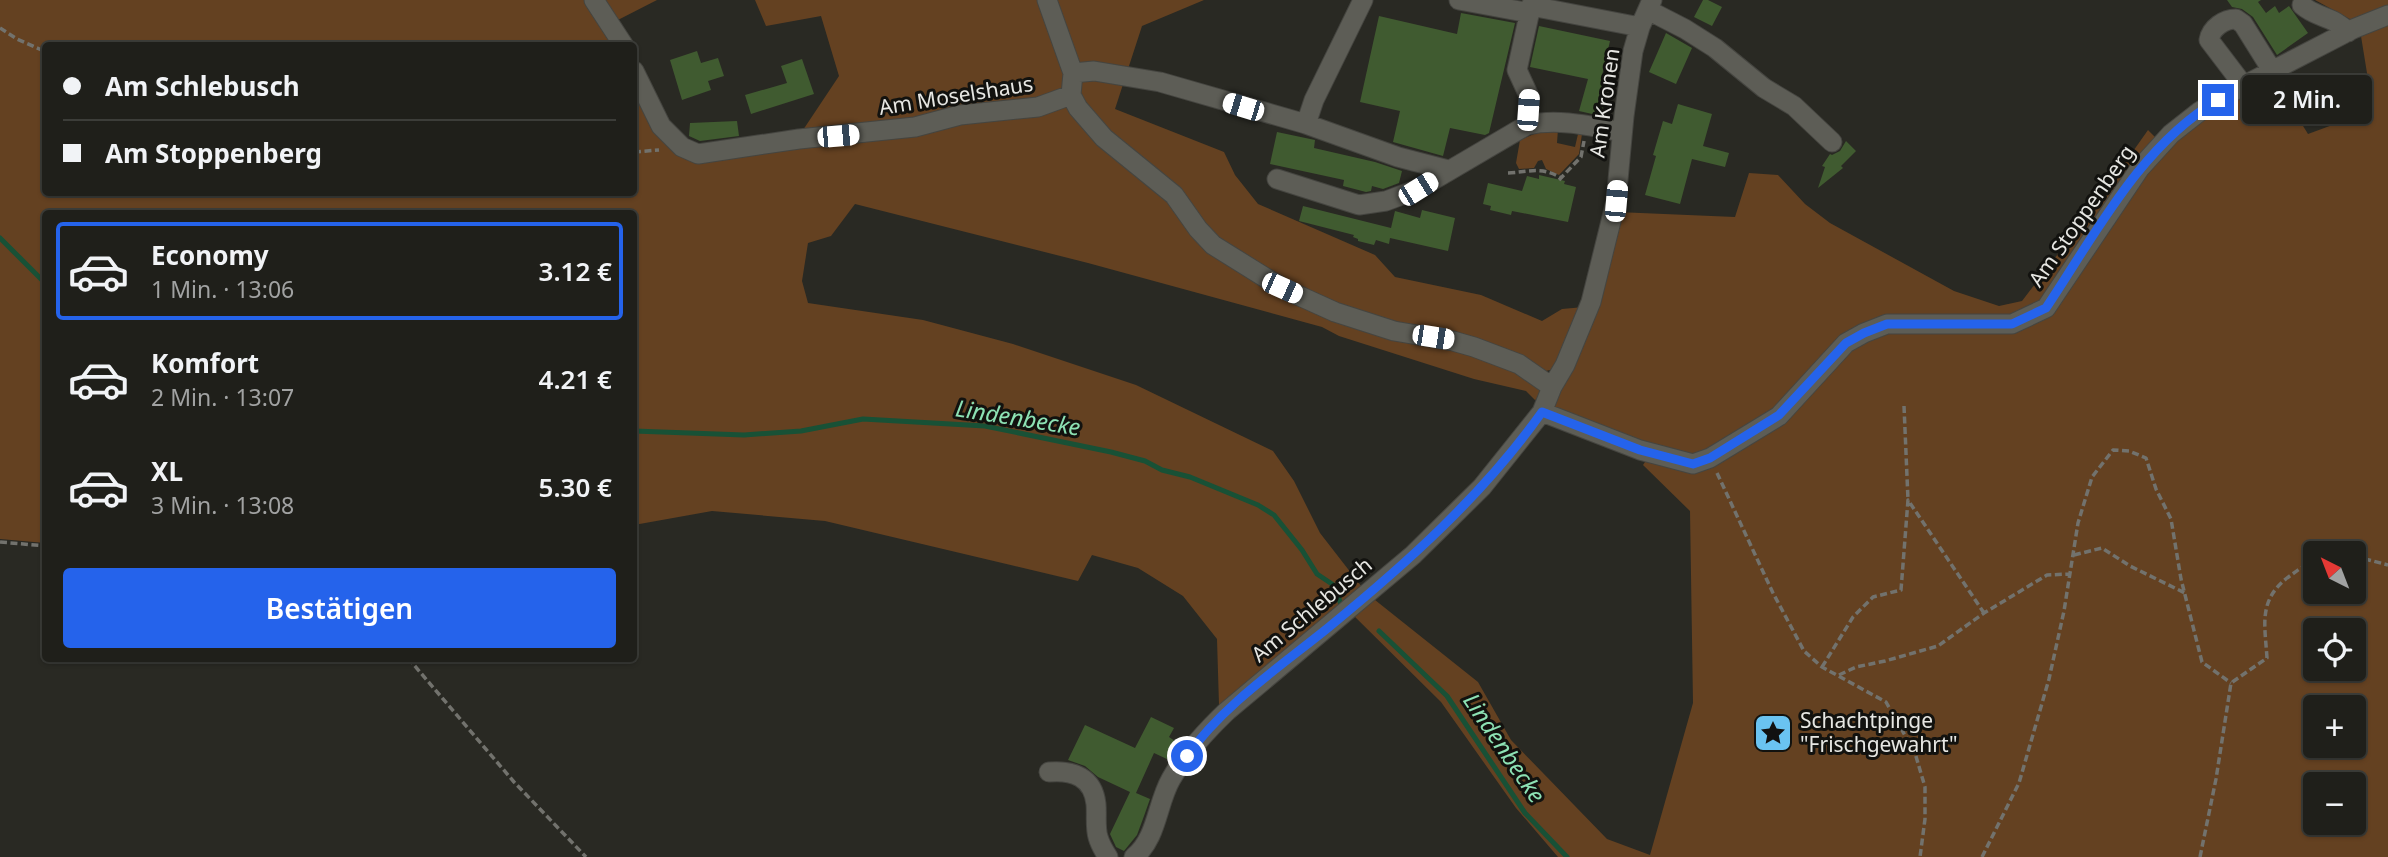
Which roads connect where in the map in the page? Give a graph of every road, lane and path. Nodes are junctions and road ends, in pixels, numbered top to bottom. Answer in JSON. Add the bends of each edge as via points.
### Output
{"nodes":[{"id":1,"x":594,"y":0,"type":"edge"},
{"id":2,"x":1047,"y":0,"type":"edge"},
{"id":3,"x":1363,"y":0,"type":"edge"},
{"id":4,"x":1459,"y":0,"type":"edge"},
{"id":5,"x":2302,"y":5,"type":"dead end"},
{"id":6,"x":1647,"y":12,"type":"edge"},
{"id":7,"x":1530,"y":13,"type":"junction"},
{"id":8,"x":2388,"y":15,"type":"edge"},
{"id":9,"x":0,"y":29,"type":"edge"},
{"id":10,"x":2348,"y":32,"type":"junction"},
{"id":11,"x":621,"y":42,"type":"edge"},
{"id":12,"x":42,"y":50,"type":"edge"},
{"id":13,"x":2273,"y":72,"type":"junction"},
{"id":14,"x":1073,"y":73,"type":"junction"},
{"id":15,"x":637,"y":77,"type":"edge"},
{"id":16,"x":2244,"y":86,"type":"junction"},
{"id":17,"x":1071,"y":95,"type":"junction"},
{"id":18,"x":1306,"y":124,"type":"junction"},
{"id":19,"x":1527,"y":125,"type":"junction"},
{"id":20,"x":1588,"y":125,"type":"junction"},
{"id":21,"x":1622,"y":132,"type":"junction"},
{"id":22,"x":1832,"y":142,"type":"dead end"},
{"id":23,"x":1448,"y":170,"type":"junction"},
{"id":24,"x":1508,"y":173,"type":"dead end"},
{"id":25,"x":1277,"y":180,"type":"dead end"},
{"id":26,"x":1552,"y":387,"type":"junction"},
{"id":27,"x":1904,"y":406,"type":"dead end"},
{"id":28,"x":1542,"y":412,"type":"junction"},
{"id":29,"x":1710,"y":458,"type":"junction"},
{"id":30,"x":1908,"y":500,"type":"junction"},
{"id":31,"x":0,"y":542,"type":"edge"},
{"id":32,"x":42,"y":546,"type":"edge"},
{"id":33,"x":2073,"y":555,"type":"junction"},
{"id":34,"x":2366,"y":559,"type":"edge"},
{"id":35,"x":2388,"y":565,"type":"edge"},
{"id":36,"x":2303,"y":566,"type":"edge"},
{"id":37,"x":2070,"y":574,"type":"junction"},
{"id":38,"x":2185,"y":593,"type":"junction"},
{"id":39,"x":1984,"y":613,"type":"junction"},
{"id":40,"x":411,"y":662,"type":"edge"},
{"id":41,"x":1822,"y":667,"type":"junction"},
{"id":42,"x":1838,"y":676,"type":"junction"},
{"id":43,"x":2231,"y":682,"type":"junction"},
{"id":44,"x":1049,"y":772,"type":"dead end"},
{"id":45,"x":586,"y":857,"type":"edge"},
{"id":46,"x":1108,"y":857,"type":"edge"},
{"id":47,"x":1134,"y":857,"type":"edge"},
{"id":48,"x":1920,"y":857,"type":"edge"},
{"id":49,"x":1982,"y":857,"type":"edge"},
{"id":50,"x":2200,"y":857,"type":"edge"}],
"edges":[{"from":1,"to":11,"type":"street"},
{"from":2,"to":14,"type":"street"},
{"from":3,"to":18,"type":"street"},
{"from":4,"to":7,"type":"street"},
{"from":5,"to":10,"type":"street","via":[[2332,18]]},
{"from":6,"to":7,"type":"street","via":[[1531,6]]},
{"from":6,"to":21,"type":"street","name":"Am Kronen","via":[[1633,51]]},
{"from":6,"to":22,"type":"street","via":[[1715,48],[1794,106]]},
{"from":7,"to":19,"type":"street","via":[[1517,70],[1529,96]]},
{"from":8,"to":10,"type":"street","name":"Am Stoppenberg"},
{"from":9,"to":12,"type":"path"},
{"from":10,"to":13,"type":"street","name":"Am Stoppenberg"},
{"from":13,"to":16,"type":"street","name":"Am Stoppenberg"},
{"from":13,"to":16,"type":"street","via":[[2243,24],[2229,19],[2214,28],[2209,40]]},
{"from":14,"to":17,"type":"street"},
{"from":14,"to":18,"type":"street","via":[[1094,71],[1160,82]]},
{"from":15,"to":17,"type":"street","name":"Am Moselshaus","via":[[661,126],[682,147],[698,154],[915,127],[960,116],[1038,107]]},
{"from":16,"to":29,"type":"street","name":"Am Stoppenberg","via":[[2199,112],[2155,150],[2046,308],[2012,324],[1887,324],[1864,333],[1846,343],[1779,415]]},
{"from":17,"to":26,"type":"street","via":[[1104,138],[1174,195],[1198,229],[1233,259],[1335,312],[1394,331],[1474,346],[1519,364]]},
{"from":18,"to":23,"type":"street"},
{"from":19,"to":20,"type":"street","via":[[1543,121]]},
{"from":19,"to":23,"type":"street"},
{"from":20,"to":21,"type":"street"},
{"from":20,"to":24,"type":"path","via":[[1581,157],[1560,179],[1537,169]]},
{"from":21,"to":26,"type":"street","name":"Am Kronen","via":[[1616,201],[1591,302]]},
{"from":23,"to":25,"type":"street","via":[[1418,189],[1359,205]]},
{"from":26,"to":28,"type":"street","name":"Am Kronen"},
{"from":27,"to":30,"type":"path"},
{"from":28,"to":29,"type":"street","name":"Am Stoppenberg","via":[[1678,461],[1693,464]]},
{"from":28,"to":47,"type":"street","name":"Am Schlebusch","via":[[1482,487],[1422,546],[1209,729],[1170,779],[1146,844]]},
{"from":29,"to":41,"type":"path","via":[[1787,620],[1804,651]]},
{"from":30,"to":39,"type":"path"},
{"from":30,"to":41,"type":"path","via":[[1901,590],[1873,597],[1853,617]]},
{"from":31,"to":32,"type":"path"},
{"from":33,"to":37,"type":"path"},
{"from":33,"to":38,"type":"path","via":[[2102,548]]},
{"from":33,"to":38,"type":"path","via":[[2092,477],[2113,450],[2129,451],[2146,458],[2171,519]]},
{"from":34,"to":35,"type":"path"},
{"from":36,"to":43,"type":"path","via":[[2275,588],[2264,611],[2267,658]]},
{"from":37,"to":39,"type":"path","via":[[2047,575]]},
{"from":37,"to":49,"type":"path","via":[[2049,679],[2019,783]]},
{"from":38,"to":43,"type":"path","via":[[2202,662]]},
{"from":39,"to":42,"type":"path","via":[[1938,646]]},
{"from":40,"to":45,"type":"path","via":[[514,782]]},
{"from":41,"to":42,"type":"path"},
{"from":42,"to":48,"type":"path","via":[[1886,702],[1915,753],[1925,787]]},
{"from":43,"to":50,"type":"path"},
{"from":44,"to":46,"type":"street","via":[[1068,771],[1092,788],[1099,841]]}]}
